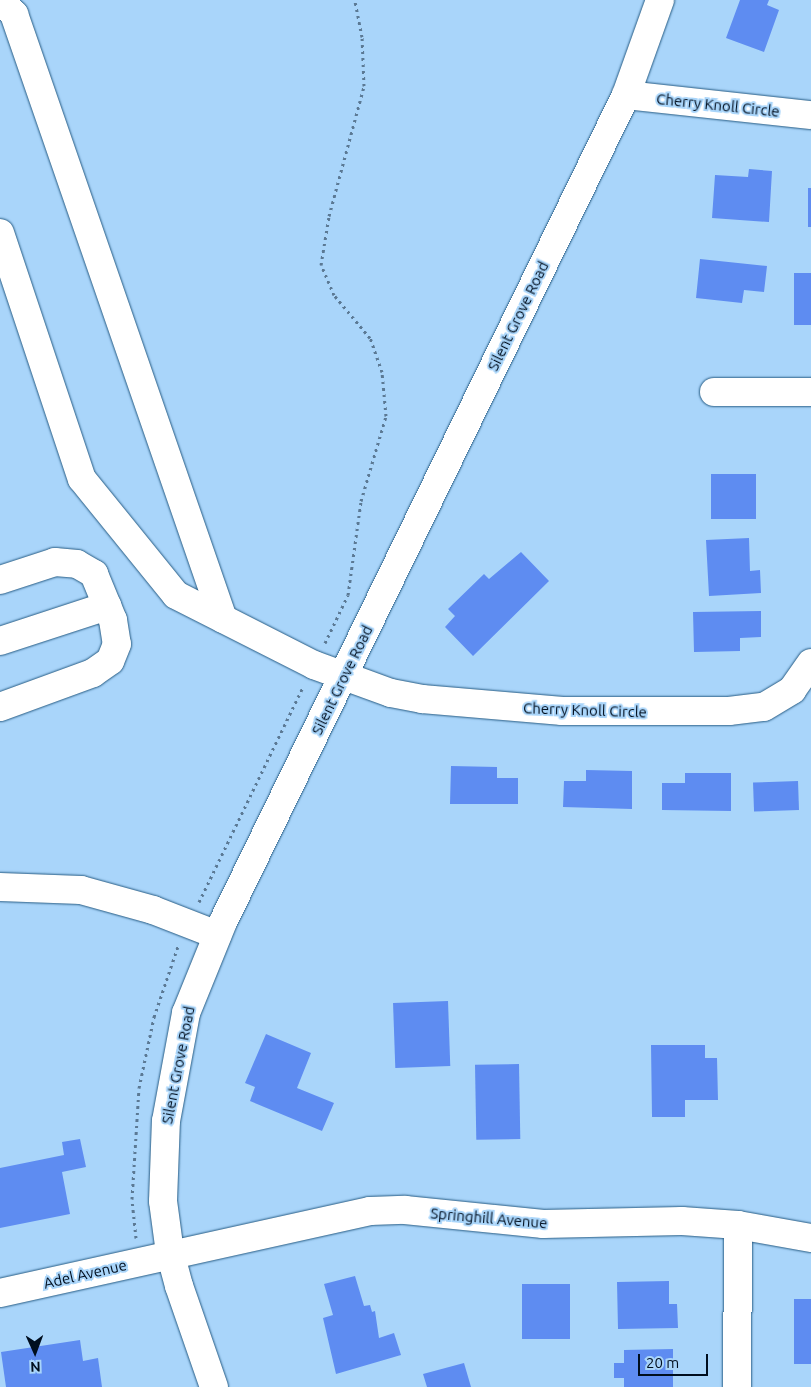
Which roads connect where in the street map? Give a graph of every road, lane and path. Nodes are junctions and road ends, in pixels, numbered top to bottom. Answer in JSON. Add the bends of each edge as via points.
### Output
{"nodes":[{"id":1,"x":0,"y":0,"type":"edge"},
{"id":2,"x":355,"y":0,"type":"edge"},
{"id":3,"x":660,"y":0,"type":"edge"},
{"id":4,"x":626,"y":95,"type":"junction"},
{"id":5,"x":811,"y":115,"type":"edge"},
{"id":6,"x":0,"y":234,"type":"edge"},
{"id":7,"x":714,"y":392,"type":"dead end"},
{"id":8,"x":811,"y":392,"type":"edge"},
{"id":9,"x":0,"y":580,"type":"edge"},
{"id":10,"x":107,"y":606,"type":"junction"},
{"id":11,"x":223,"y":620,"type":"junction"},
{"id":12,"x":333,"y":627,"type":"dead end"},
{"id":13,"x":0,"y":641,"type":"edge"},
{"id":14,"x":811,"y":663,"type":"edge"},
{"id":15,"x":344,"y":678,"type":"junction"},
{"id":16,"x":299,"y":693,"type":"dead end"},
{"id":17,"x":0,"y":707,"type":"edge"},
{"id":18,"x":206,"y":886,"type":"dead end"},
{"id":19,"x":0,"y":887,"type":"edge"},
{"id":20,"x":217,"y":935,"type":"junction"},
{"id":21,"x":738,"y":1225,"type":"junction"},
{"id":22,"x":811,"y":1238,"type":"edge"},
{"id":23,"x":170,"y":1253,"type":"junction"},
{"id":24,"x":0,"y":1293,"type":"edge"},
{"id":25,"x":214,"y":1387,"type":"edge"},
{"id":26,"x":737,"y":1387,"type":"edge"}],
"edges":[{"from":1,"to":11,"type":"street","via":[[14,14]]},
{"from":2,"to":12,"type":"path","via":[[362,37],[364,86],[329,216],[321,265],[334,295],[370,338],[382,372],[386,416],[361,501],[348,594]]},
{"from":3,"to":4,"type":"street","name":"Silent Grove Road"},
{"from":4,"to":5,"type":"street","name":"Cherry Knoll Circle"},
{"from":4,"to":15,"type":"street","name":"Silent Grove Road"},
{"from":6,"to":11,"type":"street","name":"Cherry Knoll Circle","via":[[82,480],[176,595]]},
{"from":7,"to":8,"type":"street"},
{"from":9,"to":10,"type":"street","via":[[55,562],[77,564],[94,574]]},
{"from":10,"to":13,"type":"street"},
{"from":10,"to":17,"type":"street","via":[[117,644],[110,661],[93,673]]},
{"from":11,"to":15,"type":"street","name":"Cherry Knoll Circle"},
{"from":14,"to":15,"type":"street","name":"Cherry Knoll Circle","via":[[792,690],[764,707],[729,711],[562,711],[508,707],[422,699]]},
{"from":15,"to":20,"type":"street","name":"Silent Grove Road"},
{"from":16,"to":18,"type":"path"},
{"from":19,"to":20,"type":"street","via":[[81,890],[153,910]]},
{"from":20,"to":23,"type":"street","name":"Silent Grove Road","via":[[186,1013],[166,1121],[163,1201]]},
{"from":21,"to":22,"type":"street","name":"Springhill Avenue"},
{"from":21,"to":23,"type":"street","name":"Springhill Avenue","via":[[682,1222],[543,1224],[405,1210],[379,1211]]},
{"from":21,"to":26,"type":"street"},
{"from":23,"to":24,"type":"street","name":"Adel Avenue"},
{"from":23,"to":25,"type":"street","name":"Silent Grove Road"}]}
